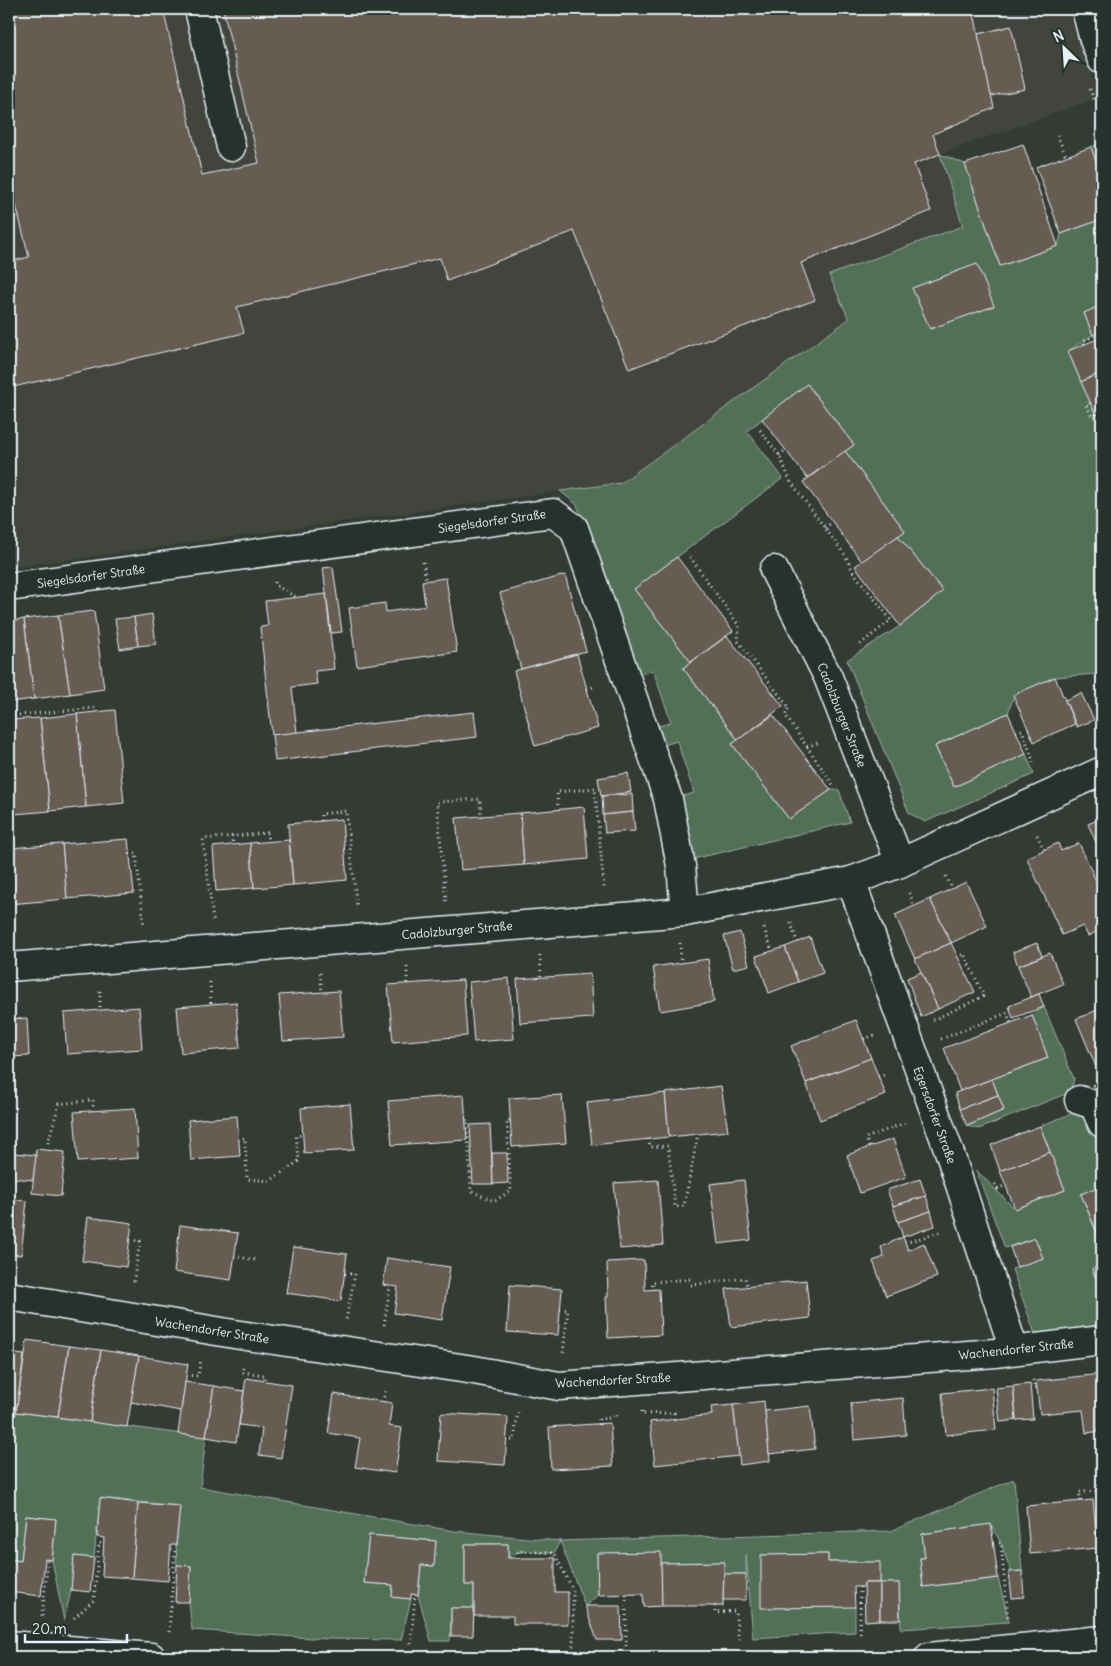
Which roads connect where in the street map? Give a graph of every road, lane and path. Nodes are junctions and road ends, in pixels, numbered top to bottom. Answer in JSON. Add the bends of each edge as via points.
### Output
{"nodes":[{"id":1,"x":199,"y":9,"type":"edge"},
{"id":2,"x":1086,"y":9,"type":"edge"},
{"id":3,"x":1102,"y":60,"type":"edge"},
{"id":4,"x":1057,"y":135,"type":"dead end"},
{"id":5,"x":231,"y":147,"type":"dead end"},
{"id":6,"x":1066,"y":156,"type":"dead end"},
{"id":7,"x":1102,"y":333,"type":"edge"},
{"id":8,"x":1084,"y":344,"type":"dead end"},
{"id":9,"x":1090,"y":403,"type":"dead end"},
{"id":10,"x":1102,"y":414,"type":"edge"},
{"id":11,"x":760,"y":430,"type":"dead end"},
{"id":12,"x":786,"y":450,"type":"dead end"},
{"id":13,"x":779,"y":455,"type":"junction"},
{"id":14,"x":832,"y":522,"type":"dead end"},
{"id":15,"x":825,"y":528,"type":"junction"},
{"id":16,"x":690,"y":557,"type":"dead end"},
{"id":17,"x":774,"y":570,"type":"dead end"},
{"id":18,"x":9,"y":587,"type":"edge"},
{"id":19,"x":858,"y":646,"type":"dead end"},
{"id":20,"x":96,"y":712,"type":"dead end"},
{"id":21,"x":9,"y":716,"type":"edge"},
{"id":22,"x":1016,"y":732,"type":"dead end"},
{"id":23,"x":1102,"y":771,"type":"edge"},
{"id":24,"x":1038,"y":772,"type":"dead end"},
{"id":25,"x":839,"y":786,"type":"dead end"},
{"id":26,"x":558,"y":810,"type":"dead end"},
{"id":27,"x":1102,"y":812,"type":"edge"},
{"id":28,"x":1097,"y":814,"type":"dead end"},
{"id":29,"x":481,"y":816,"type":"dead end"},
{"id":30,"x":321,"y":821,"type":"dead end"},
{"id":31,"x":9,"y":833,"type":"edge"},
{"id":32,"x":232,"y":836,"type":"junction"},
{"id":33,"x":268,"y":842,"type":"dead end"},
{"id":34,"x":233,"y":845,"type":"dead end"},
{"id":35,"x":12,"y":848,"type":"dead end"},
{"id":36,"x":130,"y":854,"type":"dead end"},
{"id":37,"x":900,"y":864,"type":"junction"},
{"id":38,"x":851,"y":881,"type":"junction"},
{"id":39,"x":604,"y":892,"type":"dead end"},
{"id":40,"x":447,"y":911,"type":"dead end"},
{"id":41,"x":685,"y":912,"type":"junction"},
{"id":42,"x":358,"y":918,"type":"dead end"},
{"id":43,"x":761,"y":920,"type":"dead end"},
{"id":44,"x":215,"y":929,"type":"dead end"},
{"id":45,"x":145,"y":934,"type":"dead end"},
{"id":46,"x":539,"y":947,"type":"dead end"},
{"id":47,"x":772,"y":951,"type":"dead end"},
{"id":48,"x":958,"y":957,"type":"dead end"},
{"id":49,"x":9,"y":967,"type":"edge"},
{"id":50,"x":320,"y":969,"type":"dead end"},
{"id":51,"x":541,"y":977,"type":"dead end"},
{"id":52,"x":210,"y":978,"type":"dead end"},
{"id":53,"x":99,"y":986,"type":"dead end"},
{"id":54,"x":322,"y":992,"type":"dead end"},
{"id":55,"x":210,"y":1004,"type":"dead end"},
{"id":56,"x":100,"y":1011,"type":"dead end"},
{"id":57,"x":932,"y":1021,"type":"dead end"},
{"id":58,"x":1011,"y":1024,"type":"dead end"},
{"id":59,"x":939,"y":1040,"type":"dead end"},
{"id":60,"x":1079,"y":1100,"type":"dead end"},
{"id":61,"x":94,"y":1111,"type":"dead end"},
{"id":62,"x":466,"y":1120,"type":"dead end"},
{"id":63,"x":510,"y":1120,"type":"dead end"},
{"id":64,"x":906,"y":1123,"type":"dead end"},
{"id":65,"x":1102,"y":1123,"type":"edge"},
{"id":66,"x":698,"y":1134,"type":"dead end"},
{"id":67,"x":303,"y":1135,"type":"dead end"},
{"id":68,"x":238,"y":1138,"type":"dead end"},
{"id":69,"x":648,"y":1139,"type":"dead end"},
{"id":70,"x":48,"y":1143,"type":"dead end"},
{"id":71,"x":869,"y":1147,"type":"dead end"},
{"id":72,"x":943,"y":1225,"type":"dead end"},
{"id":73,"x":130,"y":1240,"type":"dead end"},
{"id":74,"x":905,"y":1243,"type":"dead end"},
{"id":75,"x":234,"y":1256,"type":"dead end"},
{"id":76,"x":256,"y":1260,"type":"dead end"},
{"id":77,"x":345,"y":1274,"type":"dead end"},
{"id":78,"x":691,"y":1279,"type":"dead end"},
{"id":79,"x":691,"y":1285,"type":"dead end"},
{"id":80,"x":390,"y":1286,"type":"dead end"},
{"id":81,"x":747,"y":1287,"type":"dead end"},
{"id":82,"x":132,"y":1288,"type":"dead end"},
{"id":83,"x":653,"y":1290,"type":"dead end"},
{"id":84,"x":9,"y":1296,"type":"edge"},
{"id":85,"x":560,"y":1309,"type":"dead end"},
{"id":86,"x":346,"y":1321,"type":"dead end"},
{"id":87,"x":384,"y":1328,"type":"dead end"},
{"id":88,"x":1102,"y":1340,"type":"edge"},
{"id":89,"x":1014,"y":1350,"type":"junction"},
{"id":90,"x":202,"y":1353,"type":"dead end"},
{"id":91,"x":563,"y":1356,"type":"dead end"},
{"id":92,"x":186,"y":1375,"type":"dead end"},
{"id":93,"x":519,"y":1405,"type":"dead end"},
{"id":94,"x":506,"y":1440,"type":"dead end"},
{"id":95,"x":1080,"y":1501,"type":"dead end"},
{"id":96,"x":1102,"y":1514,"type":"edge"},
{"id":97,"x":994,"y":1543,"type":"dead end"},
{"id":98,"x":104,"y":1544,"type":"dead end"},
{"id":99,"x":170,"y":1550,"type":"dead end"},
{"id":100,"x":518,"y":1558,"type":"dead end"},
{"id":101,"x":48,"y":1560,"type":"dead end"},
{"id":102,"x":860,"y":1587,"type":"dead end"},
{"id":103,"x":415,"y":1595,"type":"dead end"},
{"id":104,"x":626,"y":1595,"type":"dead end"},
{"id":105,"x":715,"y":1606,"type":"dead end"},
{"id":106,"x":42,"y":1622,"type":"dead end"},
{"id":107,"x":67,"y":1624,"type":"dead end"},
{"id":108,"x":1009,"y":1625,"type":"dead end"},
{"id":109,"x":169,"y":1632,"type":"dead end"},
{"id":110,"x":860,"y":1637,"type":"dead end"},
{"id":111,"x":1102,"y":1640,"type":"edge"},
{"id":112,"x":738,"y":1642,"type":"dead end"},
{"id":113,"x":411,"y":1644,"type":"dead end"},
{"id":114,"x":9,"y":1645,"type":"edge"},
{"id":115,"x":626,"y":1646,"type":"dead end"},
{"id":116,"x":573,"y":1647,"type":"dead end"},
{"id":117,"x":151,"y":1657,"type":"edge"},
{"id":118,"x":929,"y":1657,"type":"edge"}],
"edges":[{"from":1,"to":5,"type":"street"},
{"from":2,"to":3,"type":"street"},
{"from":4,"to":6,"type":"path"},
{"from":7,"to":8,"type":"path","via":[[1083,341]]},
{"from":9,"to":10,"type":"path","via":[[1086,404],[1093,418]]},
{"from":11,"to":13,"type":"path"},
{"from":12,"to":13,"type":"path"},
{"from":13,"to":15,"type":"path","via":[[791,482]]},
{"from":14,"to":15,"type":"path"},
{"from":15,"to":19,"type":"path","via":[[854,573],[891,620]]},
{"from":16,"to":25,"type":"path","via":[[740,626],[738,640],[789,708],[786,715],[791,723],[834,786]]},
{"from":17,"to":37,"type":"street","name":"Cadolzburger Straße","via":[[828,677]]},
{"from":18,"to":41,"type":"street","name":"Siegelsdorfer Straße","via":[[553,513],[574,528],[668,799],[681,866]]},
{"from":20,"to":21,"type":"path","via":[[95,708]]},
{"from":22,"to":24,"type":"path","via":[[1022,730]]},
{"from":23,"to":37,"type":"street","name":"Cadolzburger Straße"},
{"from":26,"to":39,"type":"path","via":[[557,792],[595,788]]},
{"from":27,"to":28,"type":"path"},
{"from":29,"to":40,"type":"path","via":[[480,799],[437,802]]},
{"from":30,"to":42,"type":"path","via":[[321,814],[346,812]]},
{"from":31,"to":35,"type":"path"},
{"from":32,"to":33,"type":"path","via":[[267,833]]},
{"from":32,"to":34,"type":"path"},
{"from":32,"to":44,"type":"path","via":[[203,839]]},
{"from":36,"to":45,"type":"path","via":[[136,853]]},
{"from":37,"to":38,"type":"street","name":"Cadolzburger Straße"},
{"from":38,"to":41,"type":"street","name":"Cadolzburger Straße"},
{"from":38,"to":89,"type":"street","name":"Egersdorfer Straße","via":[[949,1151]]},
{"from":41,"to":49,"type":"street","name":"Cadolzburger Straße"},
{"from":43,"to":47,"type":"path"},
{"from":46,"to":51,"type":"path"},
{"from":48,"to":57,"type":"path","via":[[964,954],[984,996]]},
{"from":50,"to":54,"type":"path"},
{"from":52,"to":55,"type":"path"},
{"from":53,"to":56,"type":"path"},
{"from":58,"to":59,"type":"path","via":[[1007,1013]]},
{"from":60,"to":65,"type":"street","via":[[1094,1105]]},
{"from":61,"to":70,"type":"path","via":[[92,1100],[59,1104]]},
{"from":62,"to":63,"type":"path","via":[[472,1191],[494,1201],[511,1191],[507,1121]]},
{"from":64,"to":71,"type":"path","via":[[866,1138]]},
{"from":66,"to":69,"type":"path","via":[[684,1206],[675,1207],[668,1146],[650,1147]]},
{"from":67,"to":68,"type":"path","via":[[296,1136],[299,1161],[270,1181],[247,1179],[245,1138]]},
{"from":72,"to":74,"type":"path","via":[[944,1231]]},
{"from":73,"to":82,"type":"path","via":[[140,1241]]},
{"from":75,"to":76,"type":"path"},
{"from":77,"to":86,"type":"path","via":[[355,1274]]},
{"from":78,"to":83,"type":"path","via":[[652,1282]]},
{"from":79,"to":81,"type":"path","via":[[745,1278]]},
{"from":80,"to":87,"type":"path"},
{"from":84,"to":89,"type":"street","name":"Wachendorfer Straße","via":[[559,1386]]},
{"from":85,"to":91,"type":"path","via":[[568,1310]]},
{"from":88,"to":89,"type":"street","name":"Wachendorfer Straße"},
{"from":90,"to":92,"type":"path","via":[[198,1376]]},
{"from":93,"to":94,"type":"path","via":[[514,1440]]},
{"from":95,"to":96,"type":"path","via":[[1079,1492],[1099,1490]]},
{"from":97,"to":108,"type":"path","via":[[1002,1542]]},
{"from":98,"to":107,"type":"path","via":[[99,1543],[94,1600]]},
{"from":99,"to":109,"type":"path","via":[[175,1551]]},
{"from":100,"to":116,"type":"path","via":[[518,1552],[554,1553],[573,1590]]},
{"from":101,"to":106,"type":"path"},
{"from":102,"to":110,"type":"path"},
{"from":103,"to":113,"type":"path"},
{"from":104,"to":115,"type":"path"},
{"from":105,"to":112,"type":"path","via":[[715,1613],[735,1611]]},
{"from":111,"to":118,"type":"street"},
{"from":114,"to":117,"type":"street"}]}
